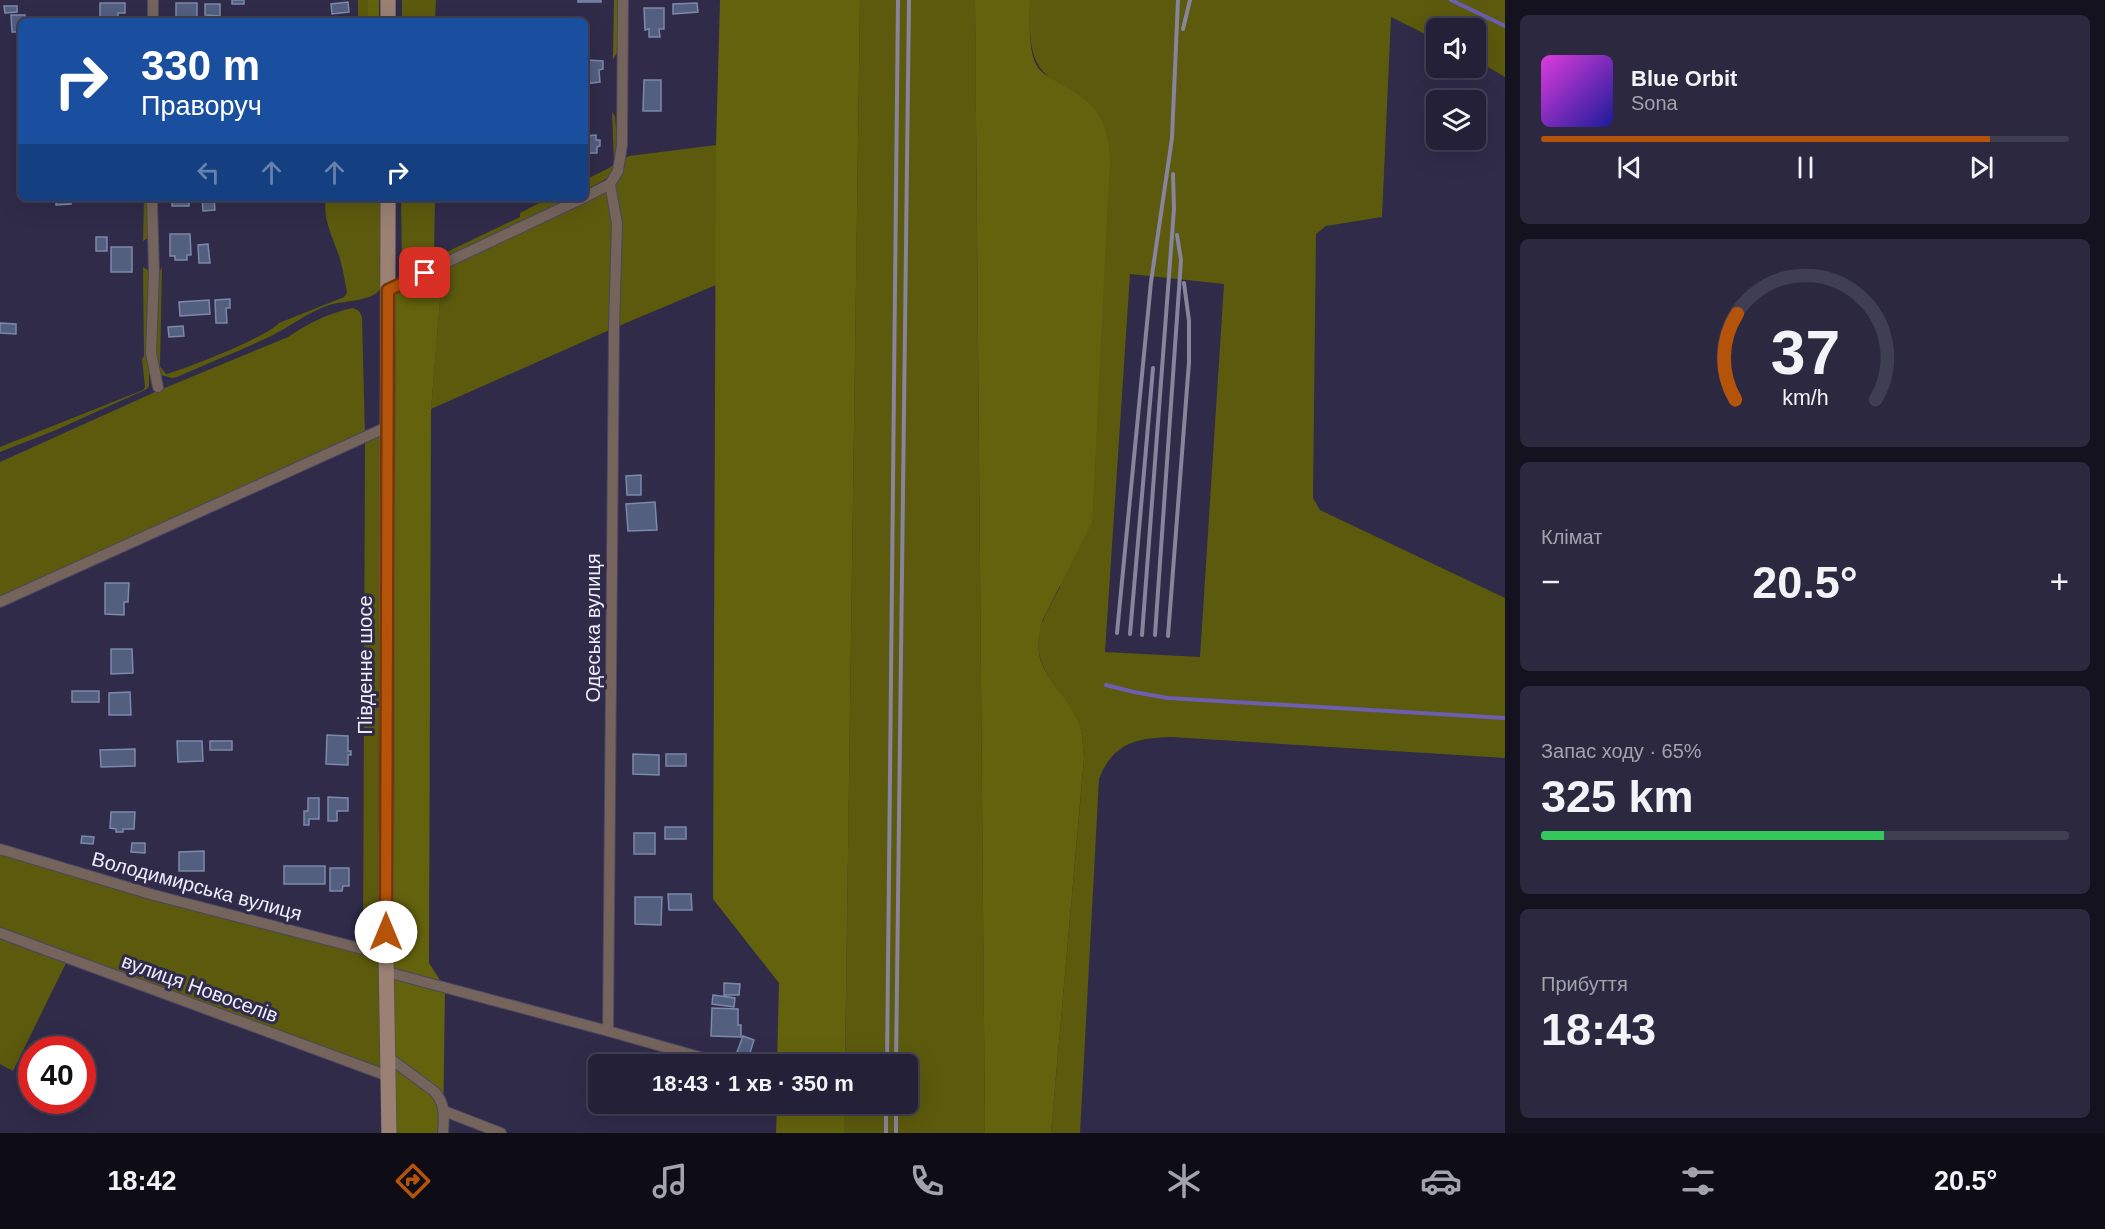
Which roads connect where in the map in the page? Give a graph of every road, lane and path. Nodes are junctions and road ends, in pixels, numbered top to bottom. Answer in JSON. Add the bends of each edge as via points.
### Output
{"nodes":[{"id":1,"x":153,"y":0,"type":"edge"},
{"id":2,"x":388,"y":0,"type":"edge"},
{"id":3,"x":623,"y":0,"type":"edge"},
{"id":4,"x":153,"y":18,"type":"edge"},
{"id":5,"x":388,"y":18,"type":"edge"},
{"id":6,"x":610,"y":184,"type":"junction"},
{"id":7,"x":588,"y":195,"type":"edge"},
{"id":8,"x":152,"y":201,"type":"edge"},
{"id":9,"x":388,"y":201,"type":"edge"},
{"id":10,"x":576,"y":201,"type":"edge"},
{"id":11,"x":388,"y":290,"type":"junction"},
{"id":12,"x":158,"y":387,"type":"dead end"},
{"id":13,"x":387,"y":427,"type":"junction"},
{"id":14,"x":0,"y":602,"type":"edge"},
{"id":15,"x":0,"y":849,"type":"edge"},
{"id":16,"x":0,"y":933,"type":"edge"},
{"id":17,"x":386,"y":955,"type":"junction"},
{"id":18,"x":387,"y":972,"type":"junction"},
{"id":19,"x":608,"y":1031,"type":"junction"},
{"id":20,"x":689,"y":1054,"type":"edge"},
{"id":21,"x":388,"y":1057,"type":"junction"},
{"id":22,"x":388,"y":1076,"type":"junction"},
{"id":23,"x":444,"y":1111,"type":"junction"},
{"id":24,"x":388,"y":1133,"type":"edge"},
{"id":25,"x":443,"y":1133,"type":"edge"},
{"id":26,"x":501,"y":1133,"type":"edge"}],
"edges":[{"from":1,"to":4,"type":"street"},
{"from":2,"to":5,"type":"street"},
{"from":3,"to":6,"type":"street","via":[[622,145],[618,171]]},
{"from":6,"to":7,"type":"street"},
{"from":6,"to":19,"type":"street","name":"Одеська вулиця","via":[[618,224],[613,352]]},
{"from":8,"to":12,"type":"street","via":[[151,353]]},
{"from":9,"to":11,"type":"street","name":"Південне шосе"},
{"from":10,"to":11,"type":"street"},
{"from":11,"to":13,"type":"street","name":"Південне шосе"},
{"from":13,"to":14,"type":"street"},
{"from":13,"to":17,"type":"street","name":"Південне шосе"},
{"from":15,"to":17,"type":"street","name":"Володимирська вулиця","via":[[154,895]]},
{"from":16,"to":22,"type":"street","name":"вулиця Новоселів"},
{"from":17,"to":18,"type":"street","name":"Південне шосе"},
{"from":18,"to":19,"type":"street"},
{"from":18,"to":21,"type":"street","name":"Південне шосе"},
{"from":19,"to":20,"type":"street"},
{"from":21,"to":22,"type":"street","name":"Південне шосе"},
{"from":21,"to":23,"type":"street","via":[[434,1092]]},
{"from":22,"to":24,"type":"street","name":"Південне шосе"},
{"from":23,"to":25,"type":"street"},
{"from":23,"to":26,"type":"street"}]}
